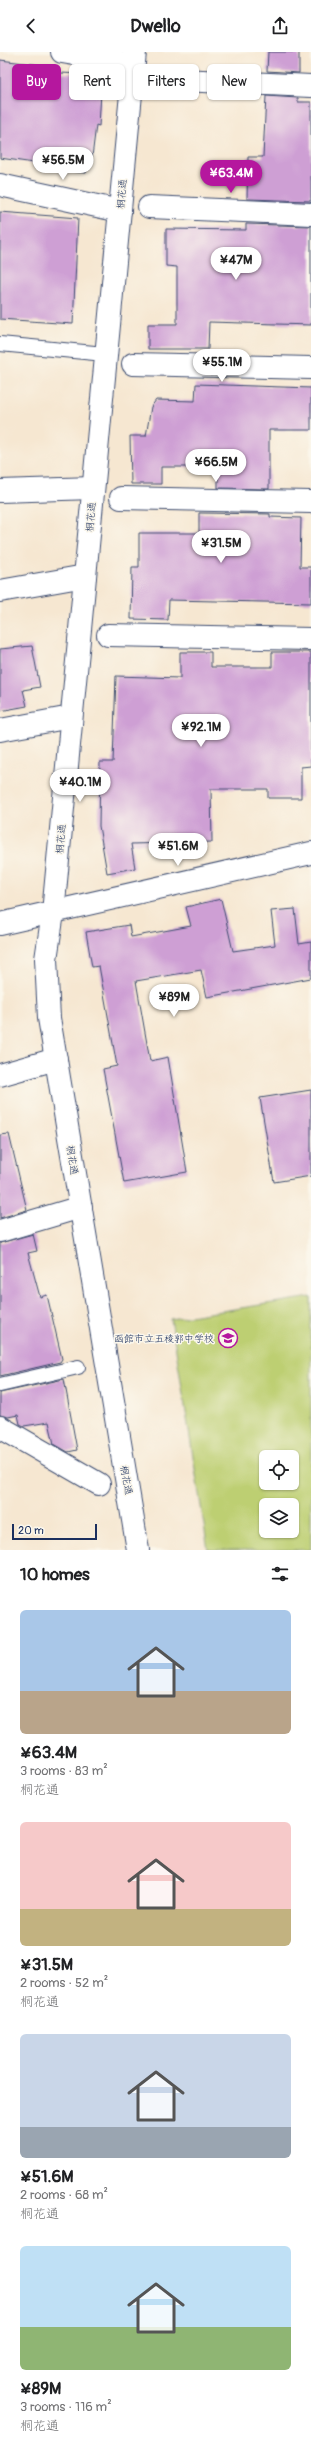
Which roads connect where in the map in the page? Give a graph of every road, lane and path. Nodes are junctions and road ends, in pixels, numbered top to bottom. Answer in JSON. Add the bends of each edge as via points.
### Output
{"nodes":[{"id":1,"x":62,"y":52,"type":"edge"},
{"id":2,"x":134,"y":58,"type":"edge"},
{"id":3,"x":199,"y":81,"type":"edge"},
{"id":4,"x":311,"y":86,"type":"edge"},
{"id":5,"x":0,"y":185,"type":"edge"},
{"id":6,"x":148,"y":207,"type":"dead end"},
{"id":7,"x":120,"y":211,"type":"junction"},
{"id":8,"x":311,"y":214,"type":"edge"},
{"id":9,"x":0,"y":344,"type":"edge"},
{"id":10,"x":105,"y":354,"type":"junction"},
{"id":11,"x":133,"y":364,"type":"dead end"},
{"id":12,"x":311,"y":368,"type":"edge"},
{"id":13,"x":93,"y":488,"type":"junction"},
{"id":14,"x":0,"y":491,"type":"edge"},
{"id":15,"x":121,"y":498,"type":"dead end"},
{"id":16,"x":311,"y":502,"type":"edge"},
{"id":17,"x":85,"y":576,"type":"junction"},
{"id":18,"x":0,"y":591,"type":"edge"},
{"id":19,"x":108,"y":635,"type":"dead end"},
{"id":20,"x":311,"y":639,"type":"edge"},
{"id":21,"x":71,"y":717,"type":"junction"},
{"id":22,"x":0,"y":730,"type":"edge"},
{"id":23,"x":311,"y":853,"type":"edge"},
{"id":24,"x":53,"y":913,"type":"junction"},
{"id":25,"x":0,"y":924,"type":"edge"},
{"id":26,"x":56,"y":1059,"type":"junction"},
{"id":27,"x":0,"y":1075,"type":"edge"},
{"id":28,"x":81,"y":1207,"type":"junction"},
{"id":29,"x":0,"y":1231,"type":"edge"},
{"id":30,"x":78,"y":1367,"type":"dead end"},
{"id":31,"x":0,"y":1385,"type":"edge"},
{"id":32,"x":0,"y":1427,"type":"edge"},
{"id":33,"x":99,"y":1484,"type":"dead end"},
{"id":34,"x":138,"y":1550,"type":"edge"}],
"edges":[{"from":1,"to":2,"type":"street"},
{"from":2,"to":7,"type":"street","name":"桐花通"},
{"from":3,"to":4,"type":"street"},
{"from":5,"to":7,"type":"street"},
{"from":6,"to":8,"type":"street"},
{"from":7,"to":10,"type":"street","name":"桐花通"},
{"from":9,"to":10,"type":"lane"},
{"from":10,"to":13,"type":"street","name":"桐花通"},
{"from":11,"to":12,"type":"street"},
{"from":13,"to":14,"type":"street"},
{"from":13,"to":17,"type":"street","name":"桐花通"},
{"from":15,"to":16,"type":"street"},
{"from":17,"to":18,"type":"street"},
{"from":17,"to":21,"type":"street","name":"桐花通"},
{"from":19,"to":20,"type":"street"},
{"from":21,"to":22,"type":"street"},
{"from":21,"to":24,"type":"street","name":"桐花通"},
{"from":23,"to":24,"type":"street"},
{"from":24,"to":25,"type":"street"},
{"from":24,"to":26,"type":"street","name":"桐花通","via":[[46,959],[49,1018]]},
{"from":26,"to":27,"type":"street"},
{"from":26,"to":28,"type":"street","name":"桐花通"},
{"from":28,"to":29,"type":"street"},
{"from":28,"to":34,"type":"street","name":"桐花通"},
{"from":30,"to":31,"type":"lane"},
{"from":32,"to":33,"type":"street"}]}
